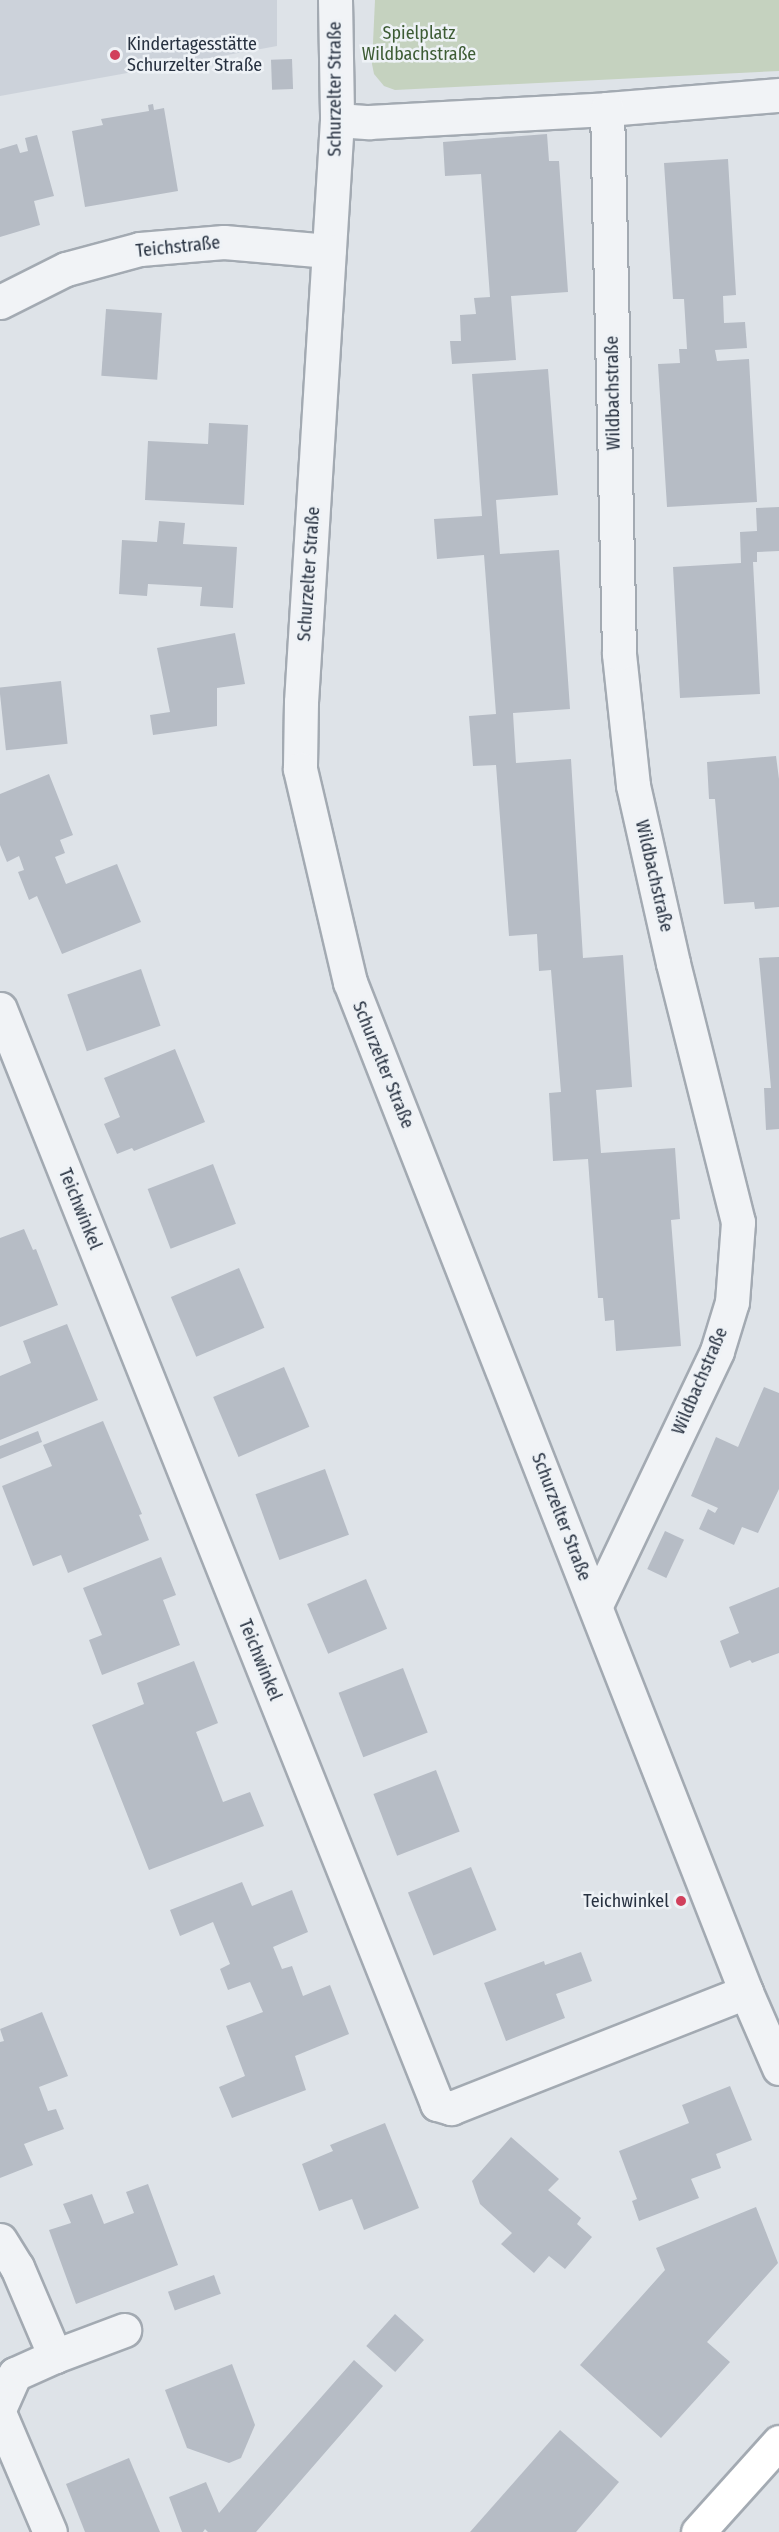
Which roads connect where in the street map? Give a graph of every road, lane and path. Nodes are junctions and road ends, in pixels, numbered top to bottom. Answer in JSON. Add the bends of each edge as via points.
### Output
{"nodes":[{"id":1,"x":335,"y":0,"type":"edge"},
{"id":2,"x":779,"y":95,"type":"edge"},
{"id":3,"x":607,"y":109,"type":"junction"},
{"id":4,"x":338,"y":120,"type":"junction"},
{"id":5,"x":329,"y":251,"type":"junction"},
{"id":6,"x":0,"y":302,"type":"edge"},
{"id":7,"x":0,"y":1009,"type":"edge"},
{"id":8,"x":596,"y":1605,"type":"junction"},
{"id":9,"x":746,"y":1992,"type":"junction"},
{"id":10,"x":779,"y":2068,"type":"edge"},
{"id":11,"x":0,"y":2240,"type":"edge"},
{"id":12,"x":124,"y":2330,"type":"dead end"},
{"id":13,"x":55,"y":2356,"type":"junction"},
{"id":14,"x":0,"y":2407,"type":"edge"},
{"id":15,"x":0,"y":2415,"type":"edge"},
{"id":16,"x":779,"y":2442,"type":"edge"},
{"id":17,"x":50,"y":2532,"type":"edge"},
{"id":18,"x":698,"y":2532,"type":"edge"}],
"edges":[{"from":1,"to":4,"type":"street","name":"Schurzelter Straße"},
{"from":2,"to":3,"type":"street"},
{"from":3,"to":4,"type":"street","via":[[369,122]]},
{"from":3,"to":8,"type":"street","name":"Wildbachstraße","via":[[619,653],[633,785],[738,1222],[732,1302],[717,1351]]},
{"from":4,"to":5,"type":"street","name":"Schurzelter Straße"},
{"from":5,"to":6,"type":"street","name":"Teichstraße","via":[[224,242],[140,249],[66,269]]},
{"from":5,"to":8,"type":"street","name":"Schurzelter Straße","via":[[300,770],[350,982]]},
{"from":7,"to":9,"type":"street","name":"Teichwinkel","via":[[437,2104],[451,2108]]},
{"from":8,"to":9,"type":"street","name":"Schurzelter Straße"},
{"from":9,"to":10,"type":"street","name":"Schurzelter Straße"},
{"from":11,"to":13,"type":"street","via":[[17,2267]]},
{"from":12,"to":13,"type":"street"},
{"from":13,"to":14,"type":"street","via":[[15,2374]]},
{"from":15,"to":17,"type":"street"},
{"from":16,"to":18,"type":"main road"}]}
